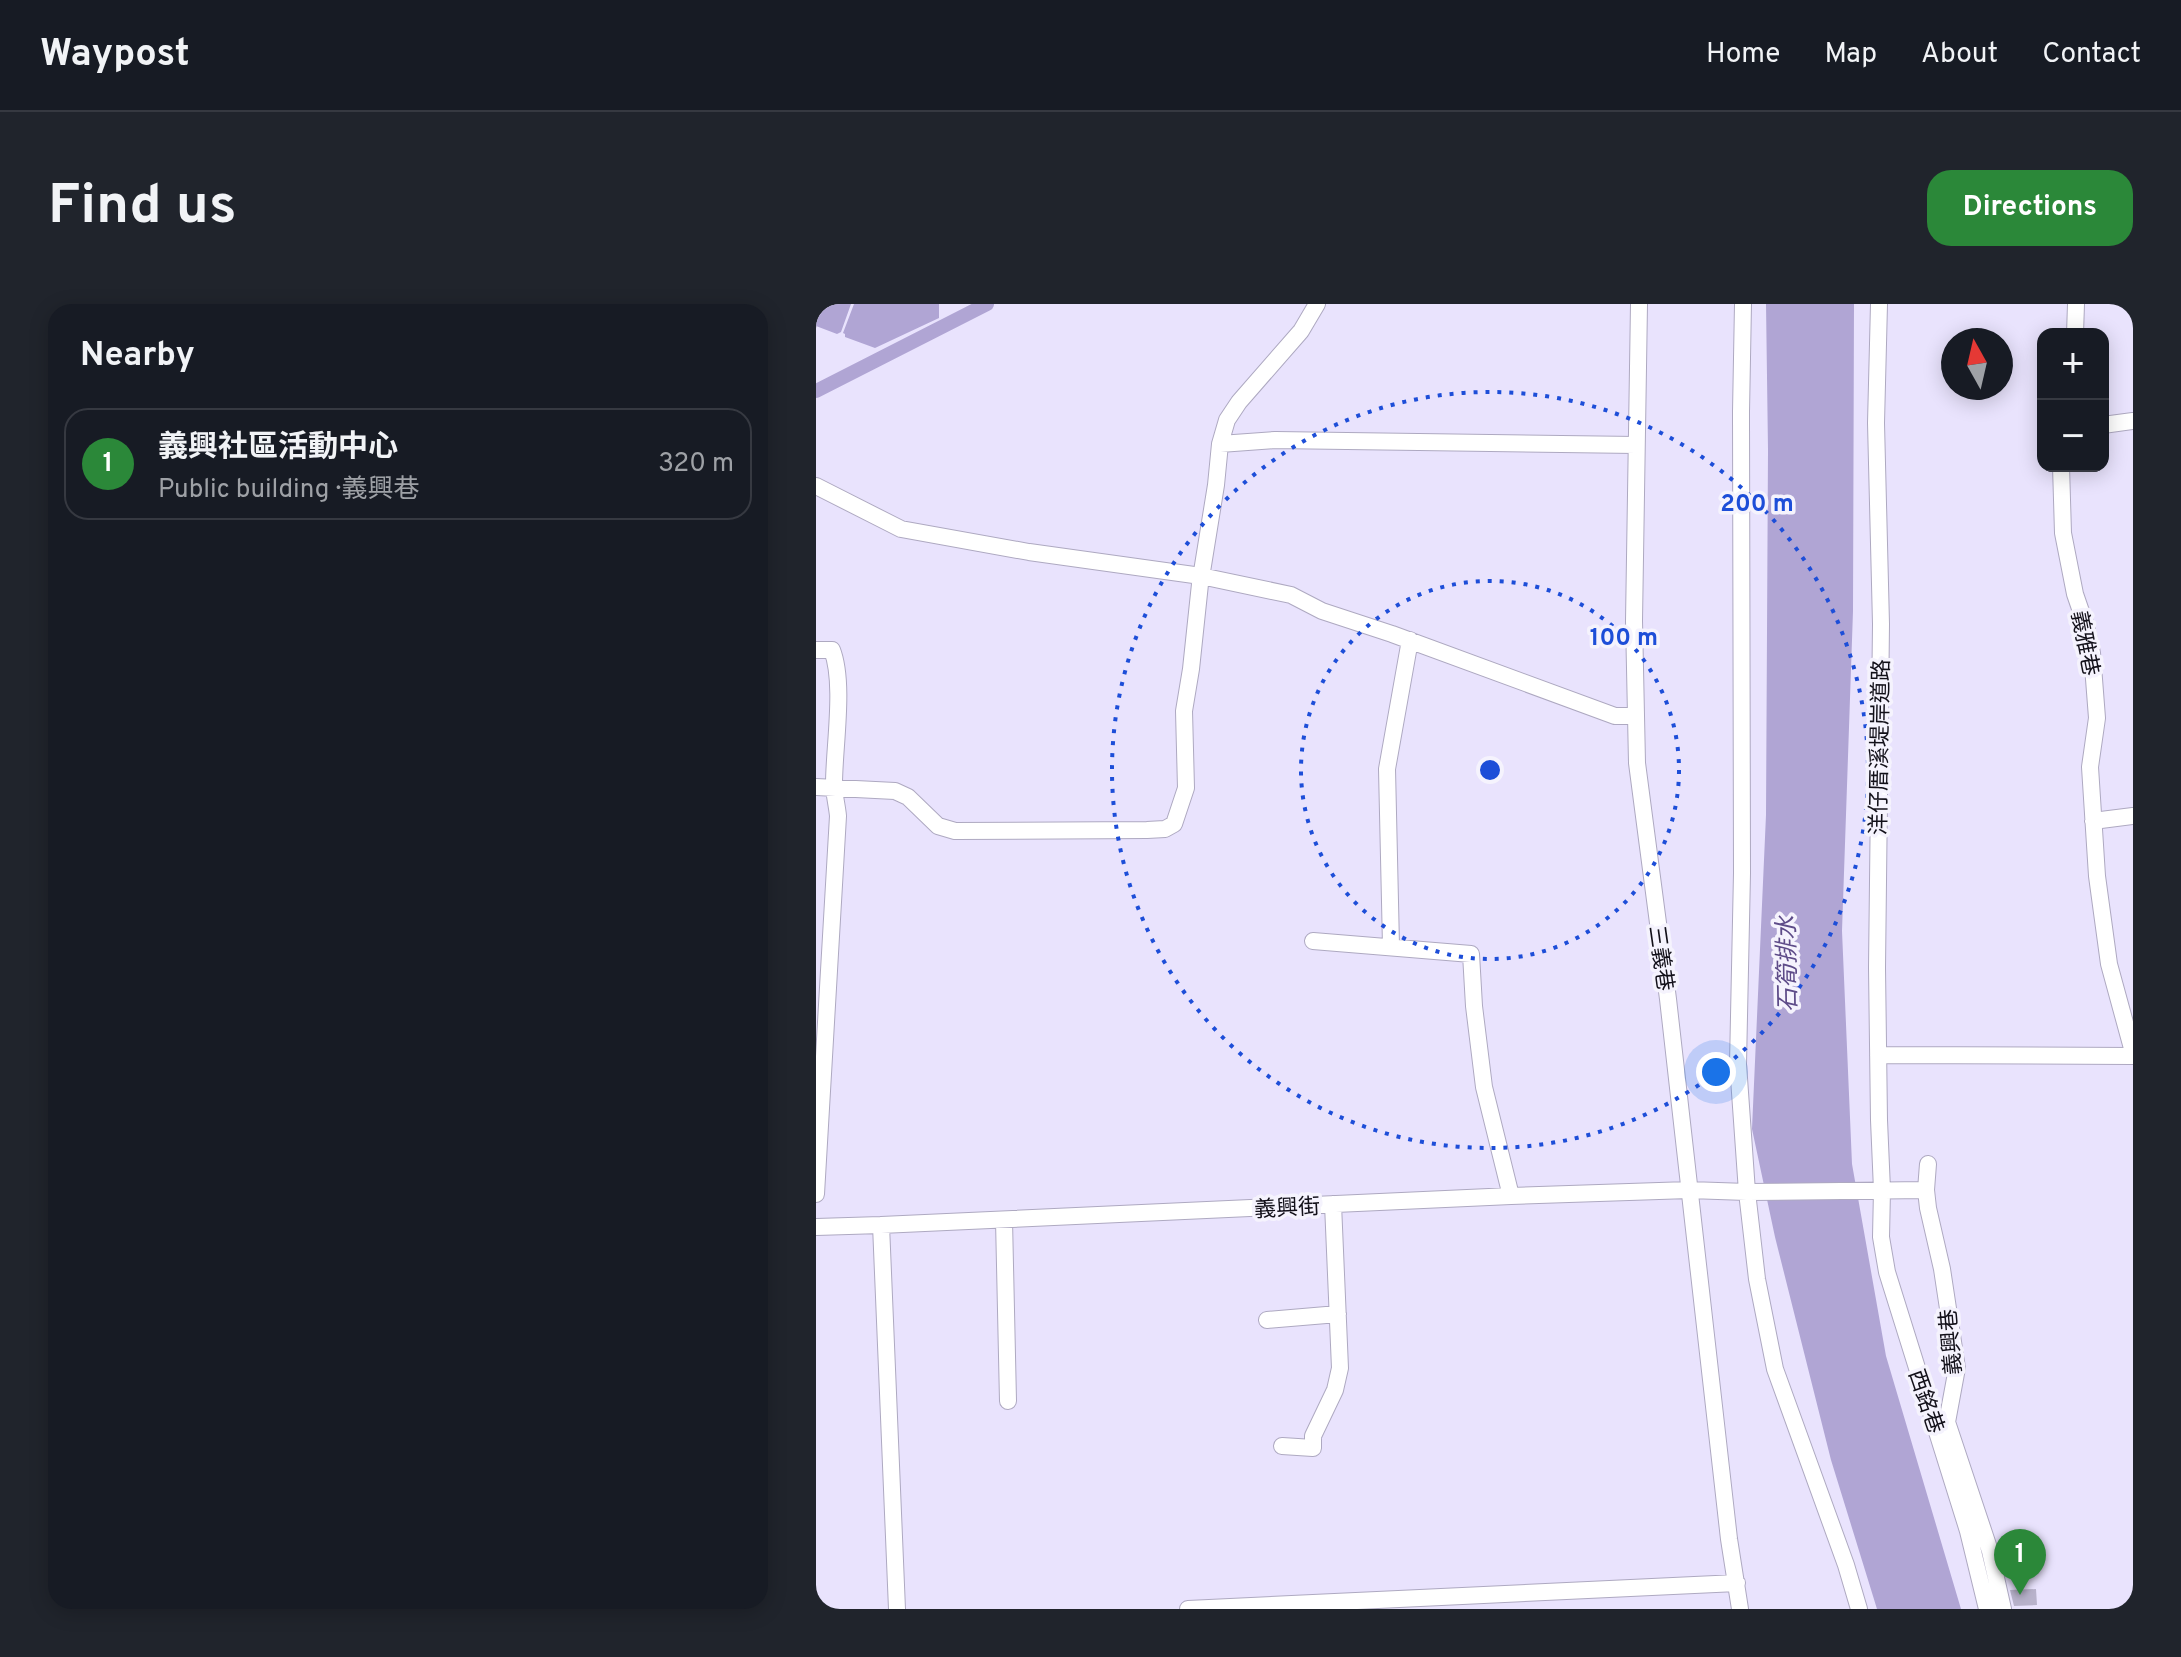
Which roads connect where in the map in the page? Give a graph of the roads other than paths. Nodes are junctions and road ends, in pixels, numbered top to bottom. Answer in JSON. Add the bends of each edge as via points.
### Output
{"nodes":[{"id":1,"x":1317,"y":304,"type":"edge"},
{"id":2,"x":1639,"y":304,"type":"edge"},
{"id":3,"x":1743,"y":304,"type":"edge"},
{"id":4,"x":1879,"y":304,"type":"edge"},
{"id":5,"x":2076,"y":304,"type":"edge"},
{"id":6,"x":2075,"y":328,"type":"edge"},
{"id":7,"x":2133,"y":421,"type":"edge"},
{"id":8,"x":2109,"y":424,"type":"edge"},
{"id":9,"x":1220,"y":444,"type":"junction"},
{"id":10,"x":1636,"y":445,"type":"junction"},
{"id":11,"x":2061,"y":472,"type":"edge"},
{"id":12,"x":816,"y":486,"type":"edge"},
{"id":13,"x":1201,"y":576,"type":"junction"},
{"id":14,"x":1410,"y":640,"type":"junction"},
{"id":15,"x":816,"y":650,"type":"edge"},
{"id":16,"x":1635,"y":716,"type":"junction"},
{"id":17,"x":816,"y":787,"type":"edge"},
{"id":18,"x":834,"y":787,"type":"junction"},
{"id":19,"x":2133,"y":816,"type":"edge"},
{"id":20,"x":2093,"y":821,"type":"junction"},
{"id":21,"x":1313,"y":941,"type":"dead end"},
{"id":22,"x":1391,"y":946,"type":"junction"},
{"id":23,"x":2133,"y":1054,"type":"edge"},
{"id":24,"x":1878,"y":1055,"type":"junction"},
{"id":25,"x":1928,"y":1164,"type":"dead end"},
{"id":26,"x":1689,"y":1190,"type":"junction"},
{"id":27,"x":1882,"y":1190,"type":"junction"},
{"id":28,"x":1926,"y":1190,"type":"junction"},
{"id":29,"x":1752,"y":1192,"type":"junction"},
{"id":30,"x":816,"y":1194,"type":"edge"},
{"id":31,"x":1511,"y":1196,"type":"junction"},
{"id":32,"x":1333,"y":1204,"type":"junction"},
{"id":33,"x":1004,"y":1220,"type":"junction"},
{"id":34,"x":881,"y":1225,"type":"junction"},
{"id":35,"x":816,"y":1227,"type":"edge"},
{"id":36,"x":1338,"y":1314,"type":"junction"},
{"id":37,"x":1267,"y":1320,"type":"dead end"},
{"id":38,"x":1008,"y":1401,"type":"dead end"},
{"id":39,"x":1282,"y":1446,"type":"dead end"},
{"id":40,"x":1737,"y":1583,"type":"junction"},
{"id":41,"x":897,"y":1609,"type":"edge"},
{"id":42,"x":1188,"y":1609,"type":"edge"},
{"id":43,"x":1740,"y":1609,"type":"edge"},
{"id":44,"x":1859,"y":1609,"type":"edge"},
{"id":45,"x":1987,"y":1609,"type":"edge"},
{"id":46,"x":2003,"y":1609,"type":"edge"}],
"edges":[{"from":1,"to":9,"type":"street","via":[[1301,331],[1239,402]]},
{"from":2,"to":10,"type":"street","name":"三義巷"},
{"from":3,"to":29,"type":"street","via":[[1738,1064]]},
{"from":4,"to":24,"type":"street","name":"洋仔厝溪堤岸道路"},
{"from":5,"to":6,"type":"street"},
{"from":7,"to":8,"type":"street"},
{"from":9,"to":10,"type":"street","via":[[1275,440]]},
{"from":9,"to":13,"type":"street"},
{"from":10,"to":16,"type":"street","name":"三義巷"},
{"from":11,"to":20,"type":"street","name":"義雅巷","via":[[2063,533],[2092,653],[2097,718],[2090,767]]},
{"from":12,"to":13,"type":"street","via":[[901,529]]},
{"from":13,"to":14,"type":"street","via":[[1291,595],[1322,611]]},
{"from":13,"to":18,"type":"street","via":[[1184,711],[1186,788],[1174,824],[1165,829],[955,831],[938,826],[895,791]]},
{"from":14,"to":16,"type":"street","via":[[1615,716]]},
{"from":14,"to":22,"type":"street","via":[[1387,769]]},
{"from":15,"to":18,"type":"street","via":[[832,650],[836,660]]},
{"from":16,"to":26,"type":"street","name":"三義巷"},
{"from":17,"to":18,"type":"street"},
{"from":18,"to":30,"type":"street","via":[[838,816]]},
{"from":19,"to":20,"type":"street"},
{"from":20,"to":23,"type":"street","name":"義雅巷","via":[[2109,964]]},
{"from":21,"to":22,"type":"street"},
{"from":22,"to":31,"type":"street","via":[[1471,954],[1484,1087]]},
{"from":23,"to":24,"type":"street"},
{"from":24,"to":27,"type":"street","name":"洋仔厝溪堤岸道路"},
{"from":25,"to":28,"type":"street","name":"義興巷"},
{"from":26,"to":29,"type":"street","name":"義興街"},
{"from":26,"to":31,"type":"street","name":"義興街"},
{"from":26,"to":40,"type":"street","name":"三義巷"},
{"from":27,"to":28,"type":"street","name":"義興街"},
{"from":27,"to":29,"type":"street","name":"義興街"},
{"from":27,"to":45,"type":"street","name":"西銘巷","via":[[1887,1272]]},
{"from":28,"to":46,"type":"street","name":"義興巷","via":[[1957,1368],[1947,1422],[1990,1551]]},
{"from":29,"to":44,"type":"street","via":[[1757,1279],[1775,1369]]},
{"from":31,"to":32,"type":"street","name":"義興街"},
{"from":32,"to":33,"type":"street","name":"義興街"},
{"from":32,"to":36,"type":"street"},
{"from":33,"to":34,"type":"street","name":"義興街"},
{"from":33,"to":38,"type":"street"},
{"from":34,"to":35,"type":"street","name":"義興街"},
{"from":34,"to":41,"type":"street"},
{"from":36,"to":37,"type":"street"},
{"from":36,"to":39,"type":"street","via":[[1340,1368],[1313,1448]]},
{"from":40,"to":42,"type":"street"},
{"from":40,"to":43,"type":"street","name":"三義巷"}]}
